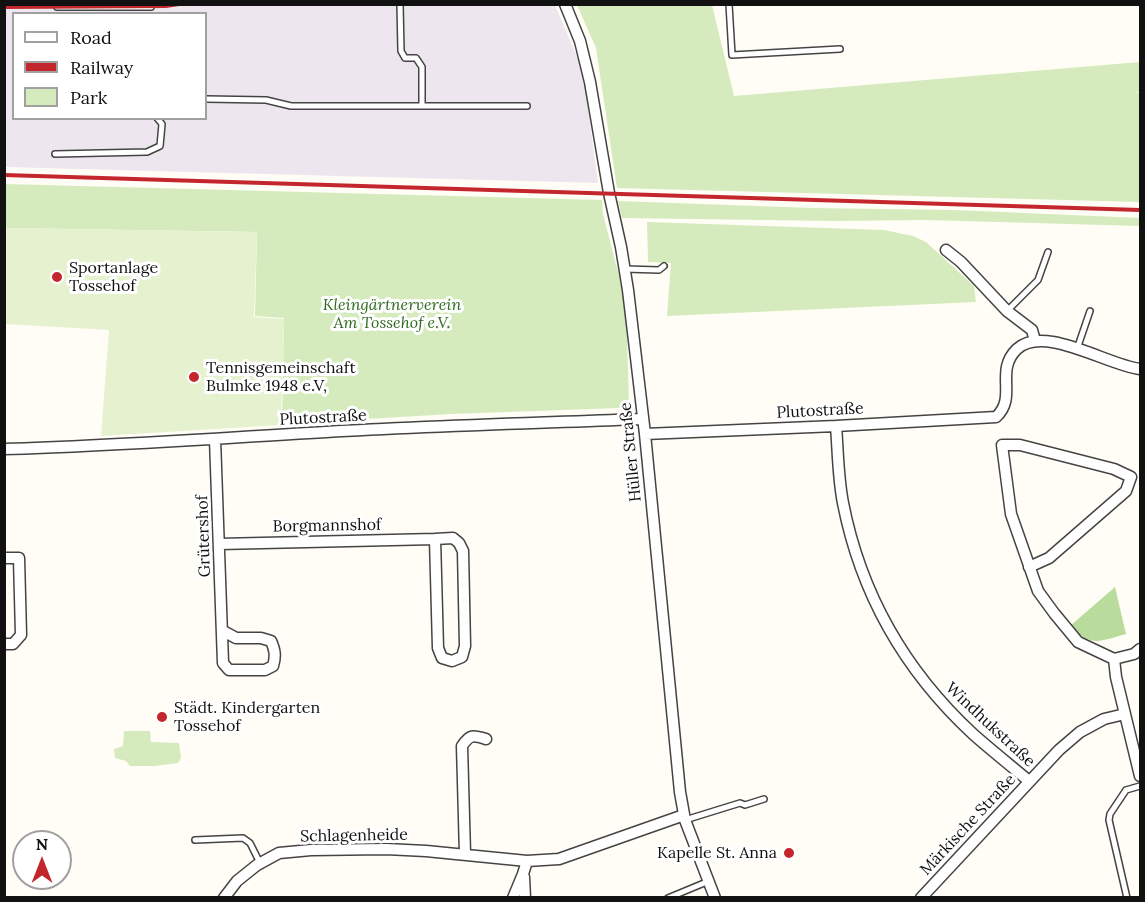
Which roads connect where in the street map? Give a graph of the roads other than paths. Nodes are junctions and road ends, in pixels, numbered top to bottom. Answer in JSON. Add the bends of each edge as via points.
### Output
{"nodes":[{"id":1,"x":400,"y":4,"type":"edge"},
{"id":2,"x":565,"y":4,"type":"edge"},
{"id":3,"x":729,"y":4,"type":"edge"},
{"id":4,"x":57,"y":7,"type":"dead end"},
{"id":5,"x":151,"y":8,"type":"edge"},
{"id":6,"x":840,"y":49,"type":"dead end"},
{"id":7,"x":207,"y":99,"type":"edge"},
{"id":8,"x":422,"y":105,"type":"junction"},
{"id":9,"x":527,"y":106,"type":"dead end"},
{"id":10,"x":159,"y":120,"type":"edge"},
{"id":11,"x":55,"y":154,"type":"dead end"},
{"id":12,"x":946,"y":250,"type":"dead end"},
{"id":13,"x":1048,"y":252,"type":"dead end"},
{"id":14,"x":664,"y":266,"type":"dead end"},
{"id":15,"x":625,"y":269,"type":"junction"},
{"id":16,"x":1007,"y":311,"type":"junction"},
{"id":17,"x":1090,"y":311,"type":"dead end"},
{"id":18,"x":1035,"y":340,"type":"junction"},
{"id":19,"x":1077,"y":349,"type":"junction"},
{"id":20,"x":1140,"y":369,"type":"edge"},
{"id":21,"x":643,"y":419,"type":"junction"},
{"id":22,"x":836,"y":426,"type":"junction"},
{"id":23,"x":645,"y":434,"type":"junction"},
{"id":24,"x":215,"y":439,"type":"junction"},
{"id":25,"x":4,"y":449,"type":"edge"},
{"id":26,"x":435,"y":539,"type":"junction"},
{"id":27,"x":219,"y":544,"type":"junction"},
{"id":28,"x":4,"y":558,"type":"edge"},
{"id":29,"x":1029,"y":567,"type":"junction"},
{"id":30,"x":223,"y":631,"type":"junction"},
{"id":31,"x":4,"y":644,"type":"edge"},
{"id":32,"x":1140,"y":649,"type":"edge"},
{"id":33,"x":1114,"y":659,"type":"junction"},
{"id":34,"x":1125,"y":714,"type":"junction"},
{"id":35,"x":486,"y":739,"type":"dead end"},
{"id":36,"x":1140,"y":776,"type":"edge"},
{"id":37,"x":1029,"y":781,"type":"junction"},
{"id":38,"x":1140,"y":786,"type":"edge"},
{"id":39,"x":764,"y":799,"type":"dead end"},
{"id":40,"x":684,"y":817,"type":"junction"},
{"id":41,"x":195,"y":840,"type":"dead end"},
{"id":42,"x":465,"y":854,"type":"junction"},
{"id":43,"x":527,"y":861,"type":"junction"},
{"id":44,"x":260,"y":863,"type":"junction"},
{"id":45,"x":524,"y":874,"type":"junction"},
{"id":46,"x":709,"y":881,"type":"junction"},
{"id":47,"x":224,"y":897,"type":"edge"},
{"id":48,"x":513,"y":897,"type":"edge"},
{"id":49,"x":525,"y":897,"type":"edge"},
{"id":50,"x":668,"y":897,"type":"edge"},
{"id":51,"x":715,"y":897,"type":"edge"},
{"id":52,"x":921,"y":897,"type":"edge"},
{"id":53,"x":1127,"y":897,"type":"edge"}],
"edges":[{"from":1,"to":8,"type":"lane","via":[[401,51],[405,57],[416,58],[422,67]]},
{"from":2,"to":15,"type":"street","name":"Hüller Straße","via":[[580,40],[590,82]]},
{"from":3,"to":6,"type":"lane","via":[[732,55]]},
{"from":4,"to":5,"type":"lane"},
{"from":7,"to":8,"type":"lane","via":[[266,100],[291,106]]},
{"from":8,"to":9,"type":"lane"},
{"from":10,"to":11,"type":"lane","via":[[162,124],[160,146],[147,152]]},
{"from":12,"to":16,"type":"street"},
{"from":13,"to":16,"type":"lane","via":[[1038,280]]},
{"from":14,"to":15,"type":"lane","via":[[659,270]]},
{"from":15,"to":21,"type":"street","name":"Hüller Straße"},
{"from":16,"to":18,"type":"street","via":[[1032,330]]},
{"from":17,"to":19,"type":"lane"},
{"from":18,"to":19,"type":"street"},
{"from":18,"to":22,"type":"street","name":"Plutostraße","via":[[1020,346],[1010,356],[1006,367],[1006,402],[996,417]]},
{"from":19,"to":20,"type":"street"},
{"from":21,"to":23,"type":"street","name":"Hüller Straße"},
{"from":21,"to":24,"type":"street","name":"Plutostraße"},
{"from":22,"to":23,"type":"street","name":"Plutostraße"},
{"from":22,"to":37,"type":"street","name":"Windhukstraße","via":[[850,536],[864,578],[895,642],[932,691],[972,733]]},
{"from":23,"to":40,"type":"street","name":"Hüller Straße"},
{"from":24,"to":25,"type":"street","name":"Plutostraße"},
{"from":24,"to":27,"type":"street","name":"Grütershof"},
{"from":26,"to":26,"type":"street","name":"Borgmannshof","via":[[438,648],[442,658],[452,661],[462,657],[465,646],[463,550],[453,538]]},
{"from":26,"to":27,"type":"street","name":"Borgmannshof"},
{"from":27,"to":30,"type":"street","name":"Grütershof"},
{"from":28,"to":31,"type":"street","via":[[19,558],[21,635],[14,644]]},
{"from":29,"to":29,"type":"street","via":[[1049,558],[1109,506],[1126,491],[1131,477],[1030,448],[1002,446],[1011,514]]},
{"from":29,"to":33,"type":"street","via":[[1038,591],[1078,642]]},
{"from":30,"to":30,"type":"street","name":"Grütershof","via":[[223,663],[229,670],[265,670],[273,666],[275,649],[270,641],[236,638]]},
{"from":32,"to":33,"type":"street"},
{"from":33,"to":34,"type":"street"},
{"from":34,"to":36,"type":"street"},
{"from":34,"to":37,"type":"street","name":"Märkische Straße","via":[[1104,719],[1080,732]]},
{"from":35,"to":42,"type":"street","via":[[474,736],[462,746]]},
{"from":37,"to":52,"type":"street","name":"Märkische Straße"},
{"from":38,"to":53,"type":"lane","via":[[1126,790],[1109,820]]},
{"from":39,"to":40,"type":"lane"},
{"from":40,"to":43,"type":"street","name":"Schlagenheide","via":[[559,859]]},
{"from":40,"to":46,"type":"street","name":"Hüller Straße"},
{"from":41,"to":44,"type":"lane","via":[[243,838]]},
{"from":42,"to":43,"type":"street","name":"Schlagenheide"},
{"from":42,"to":44,"type":"street","name":"Schlagenheide","via":[[311,850],[279,853]]},
{"from":43,"to":45,"type":"street"},
{"from":44,"to":47,"type":"street","name":"Schlagenheide"},
{"from":45,"to":48,"type":"street"},
{"from":45,"to":49,"type":"street"},
{"from":46,"to":50,"type":"lane"},
{"from":46,"to":51,"type":"street","name":"Hüller Straße"}]}
